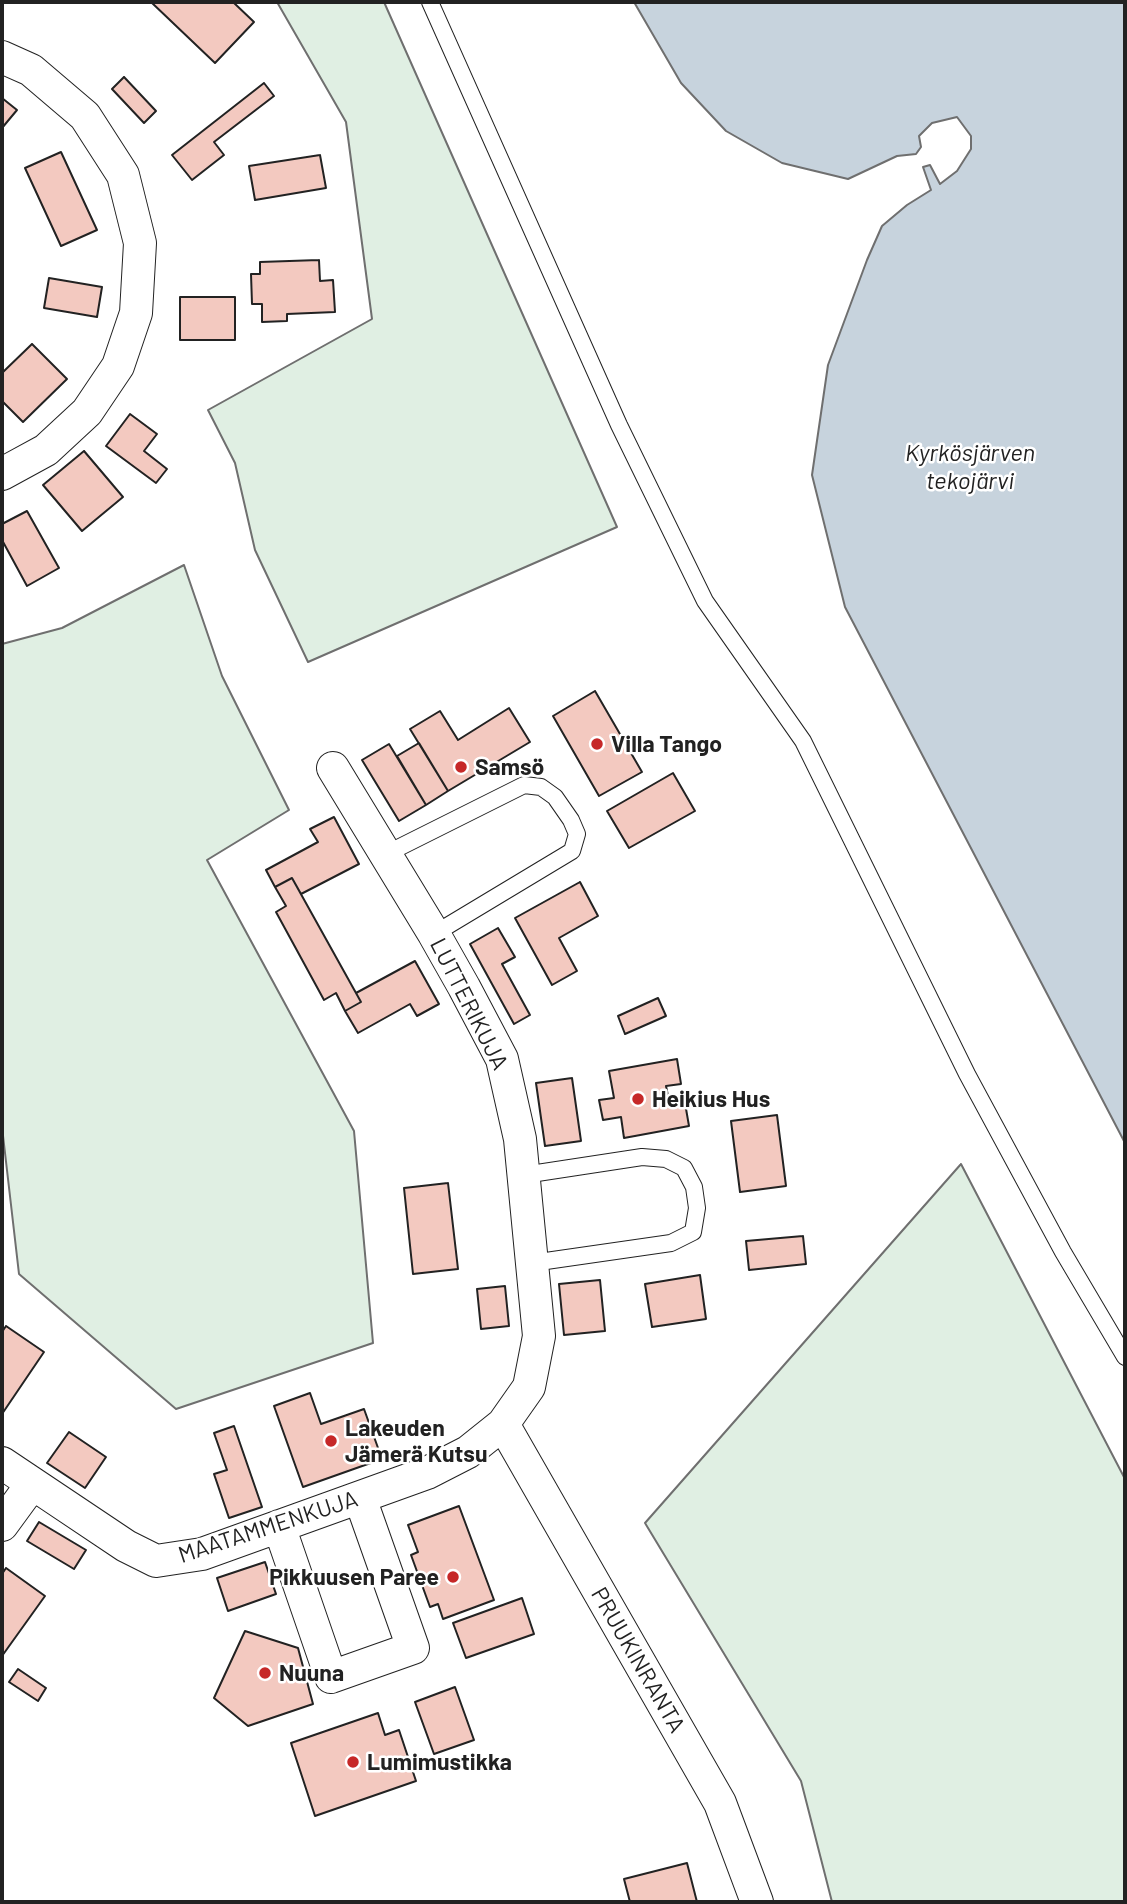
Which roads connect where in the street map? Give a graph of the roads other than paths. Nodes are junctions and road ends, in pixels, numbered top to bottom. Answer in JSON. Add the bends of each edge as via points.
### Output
{"nodes":[{"id":1,"x":430,"y":2,"type":"edge"},
{"id":2,"x":2,"y":57,"type":"edge"},
{"id":3,"x":2,"y":474,"type":"edge"},
{"id":4,"x":333,"y":768,"type":"dead end"},
{"id":5,"x":384,"y":855,"type":"junction"},
{"id":6,"x":434,"y":934,"type":"junction"},
{"id":7,"x":523,"y":1175,"type":"junction"},
{"id":8,"x":532,"y":1263,"type":"junction"},
{"id":9,"x":1125,"y":1357,"type":"edge"},
{"id":10,"x":503,"y":1424,"type":"junction"},
{"id":11,"x":2,"y":1463,"type":"edge"},
{"id":12,"x":32,"y":1484,"type":"junction"},
{"id":13,"x":360,"y":1498,"type":"junction"},
{"id":14,"x":2,"y":1525,"type":"edge"},
{"id":15,"x":279,"y":1526,"type":"junction"},
{"id":16,"x":757,"y":1902,"type":"edge"}],
"edges":[{"from":1,"to":9,"type":"lane","via":[[619,425],[705,601],[803,741],[967,1074]]},
{"from":2,"to":3,"type":"street","via":[[31,70],[85,116],[123,175],[141,243],[136,313],[118,366],[77,422],[46,450]]},
{"from":4,"to":5,"type":"street","name":"LUTTERIKUJA"},
{"from":5,"to":6,"type":"street","name":"LUTTERIKUJA"},
{"from":5,"to":6,"type":"lane","via":[[524,785],[541,787],[555,797],[571,820],[577,834],[572,851]]},
{"from":6,"to":7,"type":"street","name":"LUTTERIKUJA","via":[[502,1059]]},
{"from":7,"to":8,"type":"street","name":"LUTTERIKUJA"},
{"from":7,"to":8,"type":"lane","via":[[642,1157],[666,1159],[684,1168],[694,1187],[697,1208],[693,1232],[671,1243]]},
{"from":8,"to":10,"type":"street","name":"LUTTERIKUJA","via":[[539,1336],[529,1387]]},
{"from":10,"to":13,"type":"street","name":"MAATAMMENKUJA","via":[[468,1452]]},
{"from":10,"to":16,"type":"street","name":"PRUUKINRANTA","via":[[720,1803]]},
{"from":11,"to":12,"type":"street","name":"MAATAMMENKUJA"},
{"from":12,"to":14,"type":"street"},
{"from":12,"to":15,"type":"street","name":"MAATAMMENKUJA","via":[[156,1561],[202,1554]]},
{"from":13,"to":15,"type":"street","name":"MAATAMMENKUJA"},
{"from":13,"to":15,"type":"street","via":[[413,1648],[331,1677]]}]}
